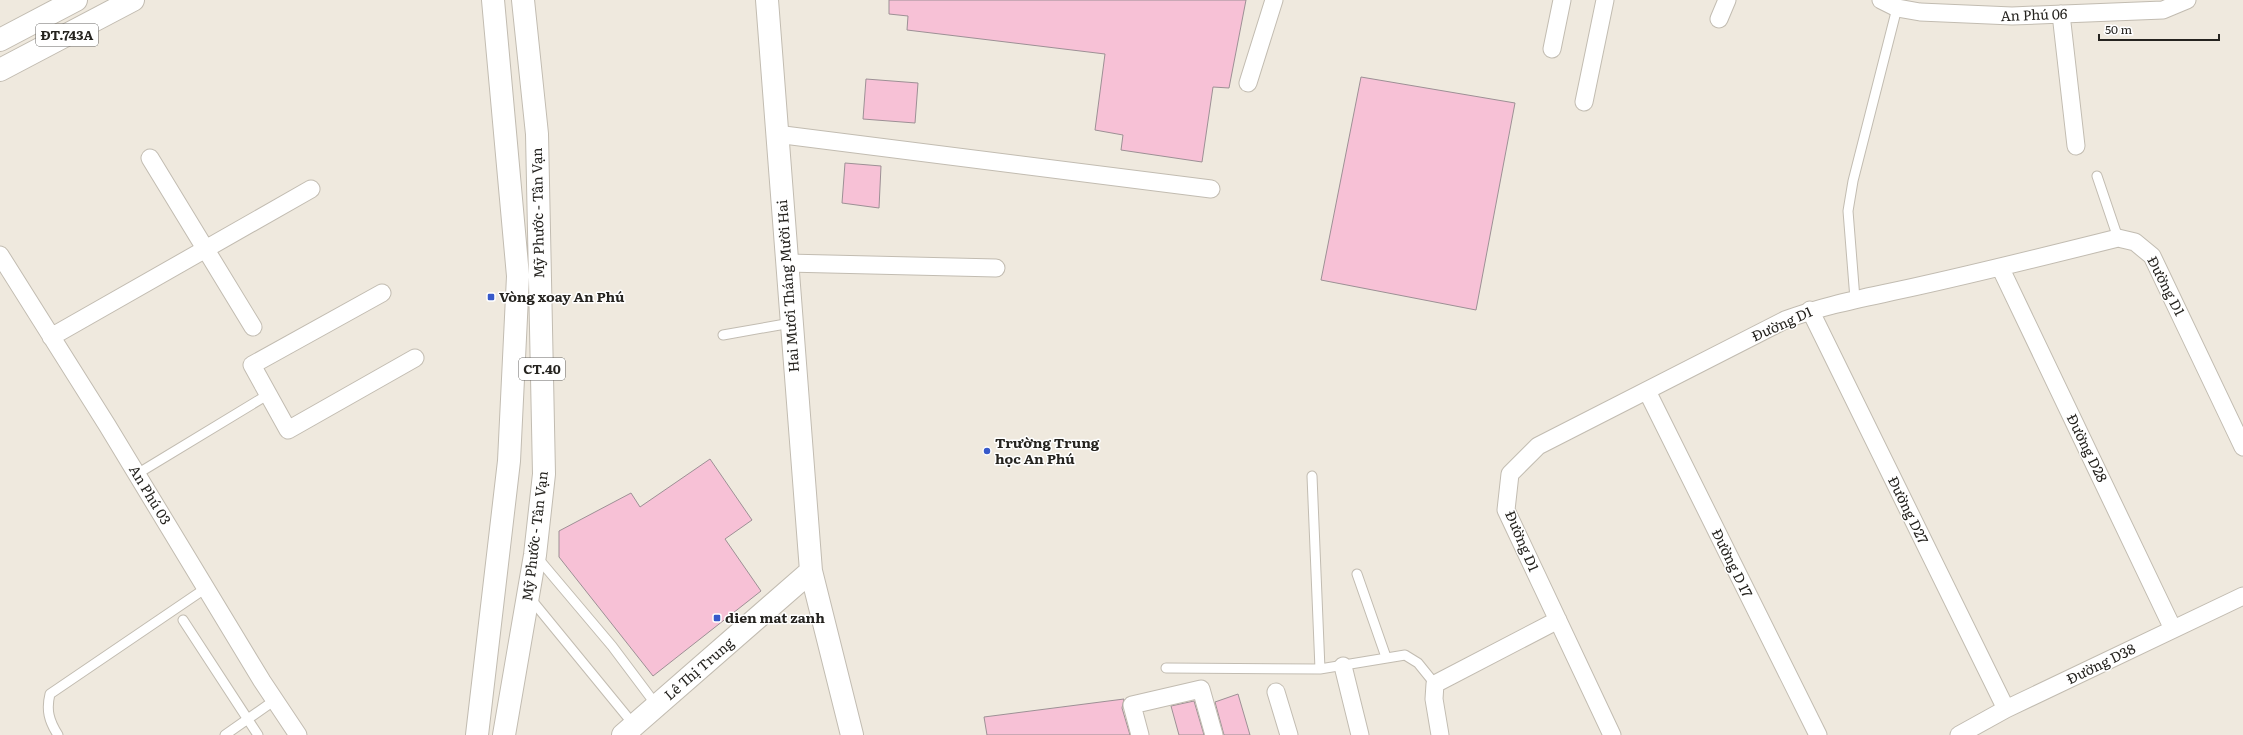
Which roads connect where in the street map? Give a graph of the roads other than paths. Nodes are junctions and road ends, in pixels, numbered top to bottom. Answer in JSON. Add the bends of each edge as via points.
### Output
{"nodes":[{"id":1,"x":76,"y":0,"type":"edge"},
{"id":2,"x":133,"y":0,"type":"edge"},
{"id":3,"x":493,"y":0,"type":"edge"},
{"id":4,"x":523,"y":0,"type":"edge"},
{"id":5,"x":767,"y":0,"type":"edge"},
{"id":6,"x":1274,"y":0,"type":"edge"},
{"id":7,"x":1562,"y":0,"type":"edge"},
{"id":8,"x":1605,"y":0,"type":"edge"},
{"id":9,"x":1727,"y":0,"type":"edge"},
{"id":10,"x":1881,"y":0,"type":"edge"},
{"id":11,"x":2178,"y":2,"type":"edge"},
{"id":12,"x":1897,"y":8,"type":"junction"},
{"id":13,"x":2061,"y":14,"type":"junction"},
{"id":14,"x":1719,"y":19,"type":"dead end"},
{"id":15,"x":0,"y":40,"type":"edge"},
{"id":16,"x":1552,"y":49,"type":"dead end"},
{"id":17,"x":0,"y":70,"type":"edge"},
{"id":18,"x":1248,"y":83,"type":"dead end"},
{"id":19,"x":1584,"y":102,"type":"dead end"},
{"id":20,"x":776,"y":134,"type":"junction"},
{"id":21,"x":2076,"y":146,"type":"dead end"},
{"id":22,"x":150,"y":158,"type":"dead end"},
{"id":23,"x":2097,"y":176,"type":"dead end"},
{"id":24,"x":311,"y":189,"type":"dead end"},
{"id":25,"x":1211,"y":189,"type":"dead end"},
{"id":26,"x":2118,"y":238,"type":"junction"},
{"id":27,"x":205,"y":249,"type":"junction"},
{"id":28,"x":0,"y":255,"type":"edge"},
{"id":29,"x":787,"y":264,"type":"junction"},
{"id":30,"x":2000,"y":267,"type":"junction"},
{"id":31,"x":996,"y":268,"type":"dead end"},
{"id":32,"x":382,"y":294,"type":"dead end"},
{"id":33,"x":1856,"y":299,"type":"junction"},
{"id":34,"x":1810,"y":310,"type":"junction"},
{"id":35,"x":791,"y":322,"type":"junction"},
{"id":36,"x":253,"y":327,"type":"dead end"},
{"id":37,"x":722,"y":335,"type":"dead end"},
{"id":38,"x":51,"y":337,"type":"junction"},
{"id":39,"x":415,"y":358,"type":"dead end"},
{"id":40,"x":1647,"y":391,"type":"junction"},
{"id":41,"x":269,"y":394,"type":"junction"},
{"id":42,"x":2243,"y":447,"type":"edge"},
{"id":43,"x":137,"y":474,"type":"junction"},
{"id":44,"x":1312,"y":476,"type":"dead end"},
{"id":45,"x":535,"y":555,"type":"junction"},
{"id":46,"x":812,"y":571,"type":"junction"},
{"id":47,"x":1357,"y":574,"type":"dead end"},
{"id":48,"x":206,"y":588,"type":"junction"},
{"id":49,"x":528,"y":596,"type":"junction"},
{"id":50,"x":2243,"y":596,"type":"edge"},
{"id":51,"x":183,"y":620,"type":"dead end"},
{"id":52,"x":1558,"y":620,"type":"junction"},
{"id":53,"x":2173,"y":629,"type":"junction"},
{"id":54,"x":1386,"y":658,"type":"junction"},
{"id":55,"x":1343,"y":666,"type":"junction"},
{"id":56,"x":1166,"y":668,"type":"dead end"},
{"id":57,"x":1320,"y":668,"type":"junction"},
{"id":58,"x":1435,"y":684,"type":"junction"},
{"id":59,"x":1276,"y":692,"type":"dead end"},
{"id":60,"x":275,"y":700,"type":"junction"},
{"id":61,"x":658,"y":706,"type":"junction"},
{"id":62,"x":2006,"y":709,"type":"junction"},
{"id":63,"x":247,"y":719,"type":"junction"},
{"id":64,"x":629,"y":730,"type":"edge"},
{"id":65,"x":58,"y":735,"type":"edge"},
{"id":66,"x":225,"y":735,"type":"edge"},
{"id":67,"x":258,"y":735,"type":"edge"},
{"id":68,"x":298,"y":735,"type":"edge"},
{"id":69,"x":477,"y":735,"type":"edge"},
{"id":70,"x":504,"y":735,"type":"edge"},
{"id":71,"x":852,"y":735,"type":"edge"},
{"id":72,"x":1140,"y":735,"type":"edge"},
{"id":73,"x":1214,"y":735,"type":"edge"},
{"id":74,"x":1289,"y":735,"type":"edge"},
{"id":75,"x":1360,"y":735,"type":"edge"},
{"id":76,"x":1440,"y":735,"type":"edge"},
{"id":77,"x":1612,"y":735,"type":"edge"},
{"id":78,"x":1818,"y":735,"type":"edge"},
{"id":79,"x":1959,"y":735,"type":"edge"}],
"edges":[{"from":1,"to":15,"type":"main road","number":"ĐT.743A"},
{"from":2,"to":17,"type":"main road","number":"ĐT.743A"},
{"from":3,"to":69,"type":"main road","name":"Mỹ Phước - Tân Vạn","number":"CT.40","via":[[518,276],[509,461]]},
{"from":4,"to":45,"type":"main road","name":"Mỹ Phước - Tân Vạn","number":"CT.40","via":[[537,134],[544,474]]},
{"from":5,"to":20,"type":"main road","name":"Hai Mươi Tháng Mười Hai"},
{"from":6,"to":18,"type":"street"},
{"from":7,"to":16,"type":"street"},
{"from":8,"to":19,"type":"street"},
{"from":9,"to":14,"type":"street"},
{"from":10,"to":12,"type":"street","name":"An Phú 06"},
{"from":11,"to":13,"type":"street","name":"An Phú 06","via":[[2163,10]]},
{"from":12,"to":13,"type":"street","name":"An Phú 06","via":[[1939,15]]},
{"from":12,"to":33,"type":"lane","via":[[1852,181],[1848,211]]},
{"from":13,"to":21,"type":"street"},
{"from":20,"to":25,"type":"street"},
{"from":20,"to":29,"type":"main road","name":"Hai Mươi Tháng Mười Hai"},
{"from":22,"to":27,"type":"street"},
{"from":23,"to":26,"type":"lane"},
{"from":24,"to":27,"type":"street"},
{"from":26,"to":30,"type":"street","name":"Đường D1"},
{"from":26,"to":42,"type":"street","name":"Đường D1","via":[[2135,242],[2152,256]]},
{"from":27,"to":36,"type":"street"},
{"from":27,"to":38,"type":"street"},
{"from":28,"to":38,"type":"street","name":"An Phú 03"},
{"from":29,"to":31,"type":"street"},
{"from":29,"to":35,"type":"main road","name":"Hai Mươi Tháng Mười Hai"},
{"from":30,"to":33,"type":"street","name":"Đường D1"},
{"from":30,"to":53,"type":"street","name":"Đường D28"},
{"from":32,"to":41,"type":"street","via":[[252,365]]},
{"from":33,"to":34,"type":"street","name":"Đường D1"},
{"from":34,"to":40,"type":"street","name":"Đường D1","via":[[1785,320]]},
{"from":34,"to":62,"type":"street","name":"Đường D27"},
{"from":35,"to":37,"type":"lane"},
{"from":35,"to":46,"type":"main road","name":"Hai Mươi Tháng Mười Hai"},
{"from":38,"to":43,"type":"street","name":"An Phú 03"},
{"from":39,"to":41,"type":"street","via":[[288,430]]},
{"from":40,"to":52,"type":"street","name":"Đường D1","via":[[1538,446],[1510,474],[1506,510]]},
{"from":40,"to":78,"type":"street","name":"Đường D 17"},
{"from":41,"to":43,"type":"lane"},
{"from":43,"to":48,"type":"street","name":"An Phú 03"},
{"from":44,"to":57,"type":"lane"},
{"from":45,"to":49,"type":"main road","name":"Mỹ Phước - Tân Vạn","number":"CT.40"},
{"from":45,"to":61,"type":"lane","via":[[612,646]]},
{"from":46,"to":61,"type":"main road","name":"Lê Thị Trung"},
{"from":46,"to":71,"type":"main road","name":"Hai Mươi Tháng Mười Hai"},
{"from":47,"to":54,"type":"lane"},
{"from":48,"to":60,"type":"street","name":"An Phú 03"},
{"from":48,"to":65,"type":"lane","via":[[50,694],[47,706],[50,722]]},
{"from":49,"to":64,"type":"lane"},
{"from":49,"to":70,"type":"main road","name":"Mỹ Phước - Tân Vạn","number":"CT.40"},
{"from":50,"to":53,"type":"street","name":"Đường D38"},
{"from":51,"to":63,"type":"lane"},
{"from":52,"to":58,"type":"street"},
{"from":52,"to":77,"type":"street","name":"Đường D1"},
{"from":53,"to":62,"type":"street","name":"Đường D38"},
{"from":54,"to":55,"type":"lane"},
{"from":54,"to":58,"type":"lane","via":[[1405,655],[1418,663]]},
{"from":55,"to":57,"type":"lane"},
{"from":55,"to":75,"type":"street"},
{"from":56,"to":57,"type":"lane"},
{"from":58,"to":76,"type":"street","via":[[1434,699]]},
{"from":59,"to":74,"type":"street"},
{"from":60,"to":63,"type":"lane"},
{"from":60,"to":68,"type":"street","name":"An Phú 03"},
{"from":61,"to":64,"type":"main road","name":"Lê Thị Trung"},
{"from":62,"to":79,"type":"street","name":"Đường D38"},
{"from":63,"to":66,"type":"lane"},
{"from":63,"to":67,"type":"lane"},
{"from":72,"to":73,"type":"street","via":[[1132,705],[1201,689]]}]}
